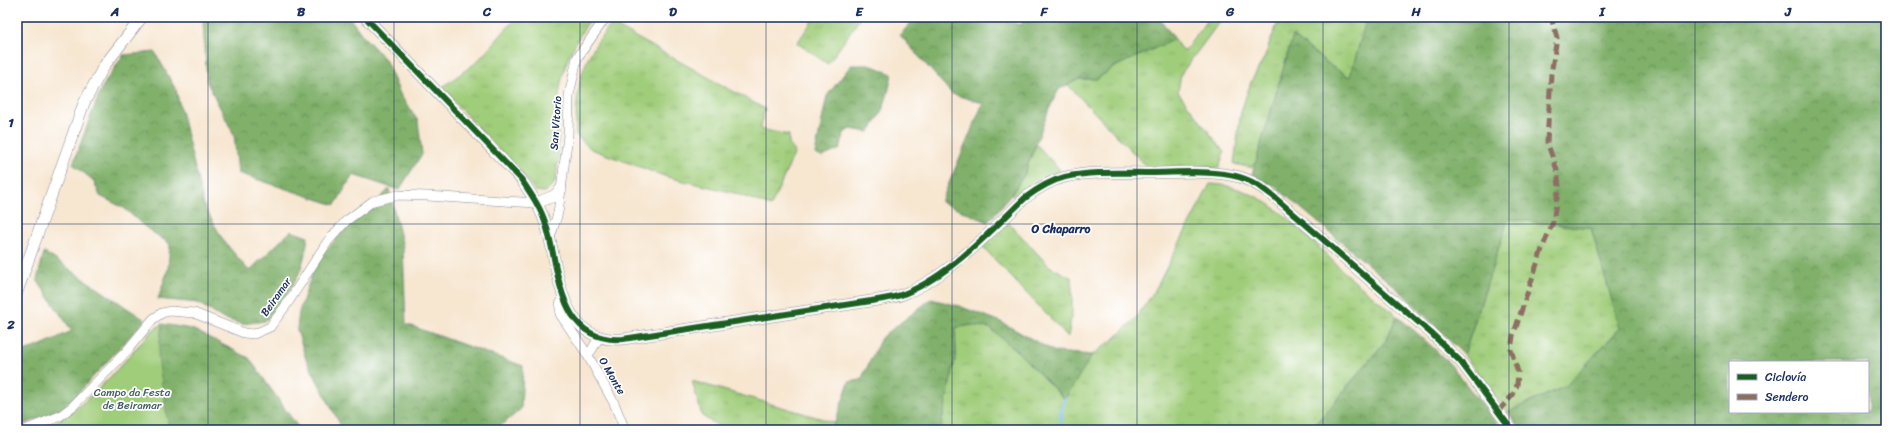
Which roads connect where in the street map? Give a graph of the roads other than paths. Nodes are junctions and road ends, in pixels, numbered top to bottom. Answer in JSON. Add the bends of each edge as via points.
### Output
{"nodes":[{"id":1,"x":142,"y":17,"type":"edge"},
{"id":2,"x":365,"y":17,"type":"edge"},
{"id":3,"x":606,"y":17,"type":"edge"},
{"id":4,"x":562,"y":189,"type":"junction"},
{"id":5,"x":536,"y":202,"type":"junction"},
{"id":6,"x":550,"y":238,"type":"junction"},
{"id":7,"x":17,"y":292,"type":"edge"},
{"id":8,"x":563,"y":299,"type":"junction"},
{"id":9,"x":600,"y":336,"type":"junction"},
{"id":10,"x":587,"y":354,"type":"junction"},
{"id":11,"x":25,"y":430,"type":"edge"},
{"id":12,"x":626,"y":430,"type":"edge"},
{"id":13,"x":1512,"y":430,"type":"edge"}],
"edges":[{"from":1,"to":7,"type":"street","via":[[104,66],[84,103]]},
{"from":2,"to":5,"type":"street","via":[[521,179]]},
{"from":3,"to":4,"type":"street","name":"San Vitorio","via":[[577,58],[569,96]]},
{"from":4,"to":5,"type":"street","via":[[554,196]]},
{"from":4,"to":6,"type":"street","name":"San Vitorio","via":[[555,226]]},
{"from":5,"to":6,"type":"street"},
{"from":5,"to":11,"type":"street","name":"Beiramar","via":[[426,196],[398,196],[373,201],[346,221],[328,241],[288,304],[270,327],[254,334],[244,333],[194,313],[162,313],[74,406],[60,416]]},
{"from":6,"to":8,"type":"street"},
{"from":8,"to":9,"type":"street","via":[[580,324]]},
{"from":8,"to":10,"type":"street","via":[[560,314]]},
{"from":9,"to":10,"type":"street","name":"O Monte"},
{"from":9,"to":13,"type":"street","via":[[623,339],[871,302],[904,294],[948,268],[1038,188],[1064,177],[1092,174],[1230,175],[1265,189],[1432,334],[1460,361]]},
{"from":10,"to":12,"type":"street","name":"O Monte"}]}
